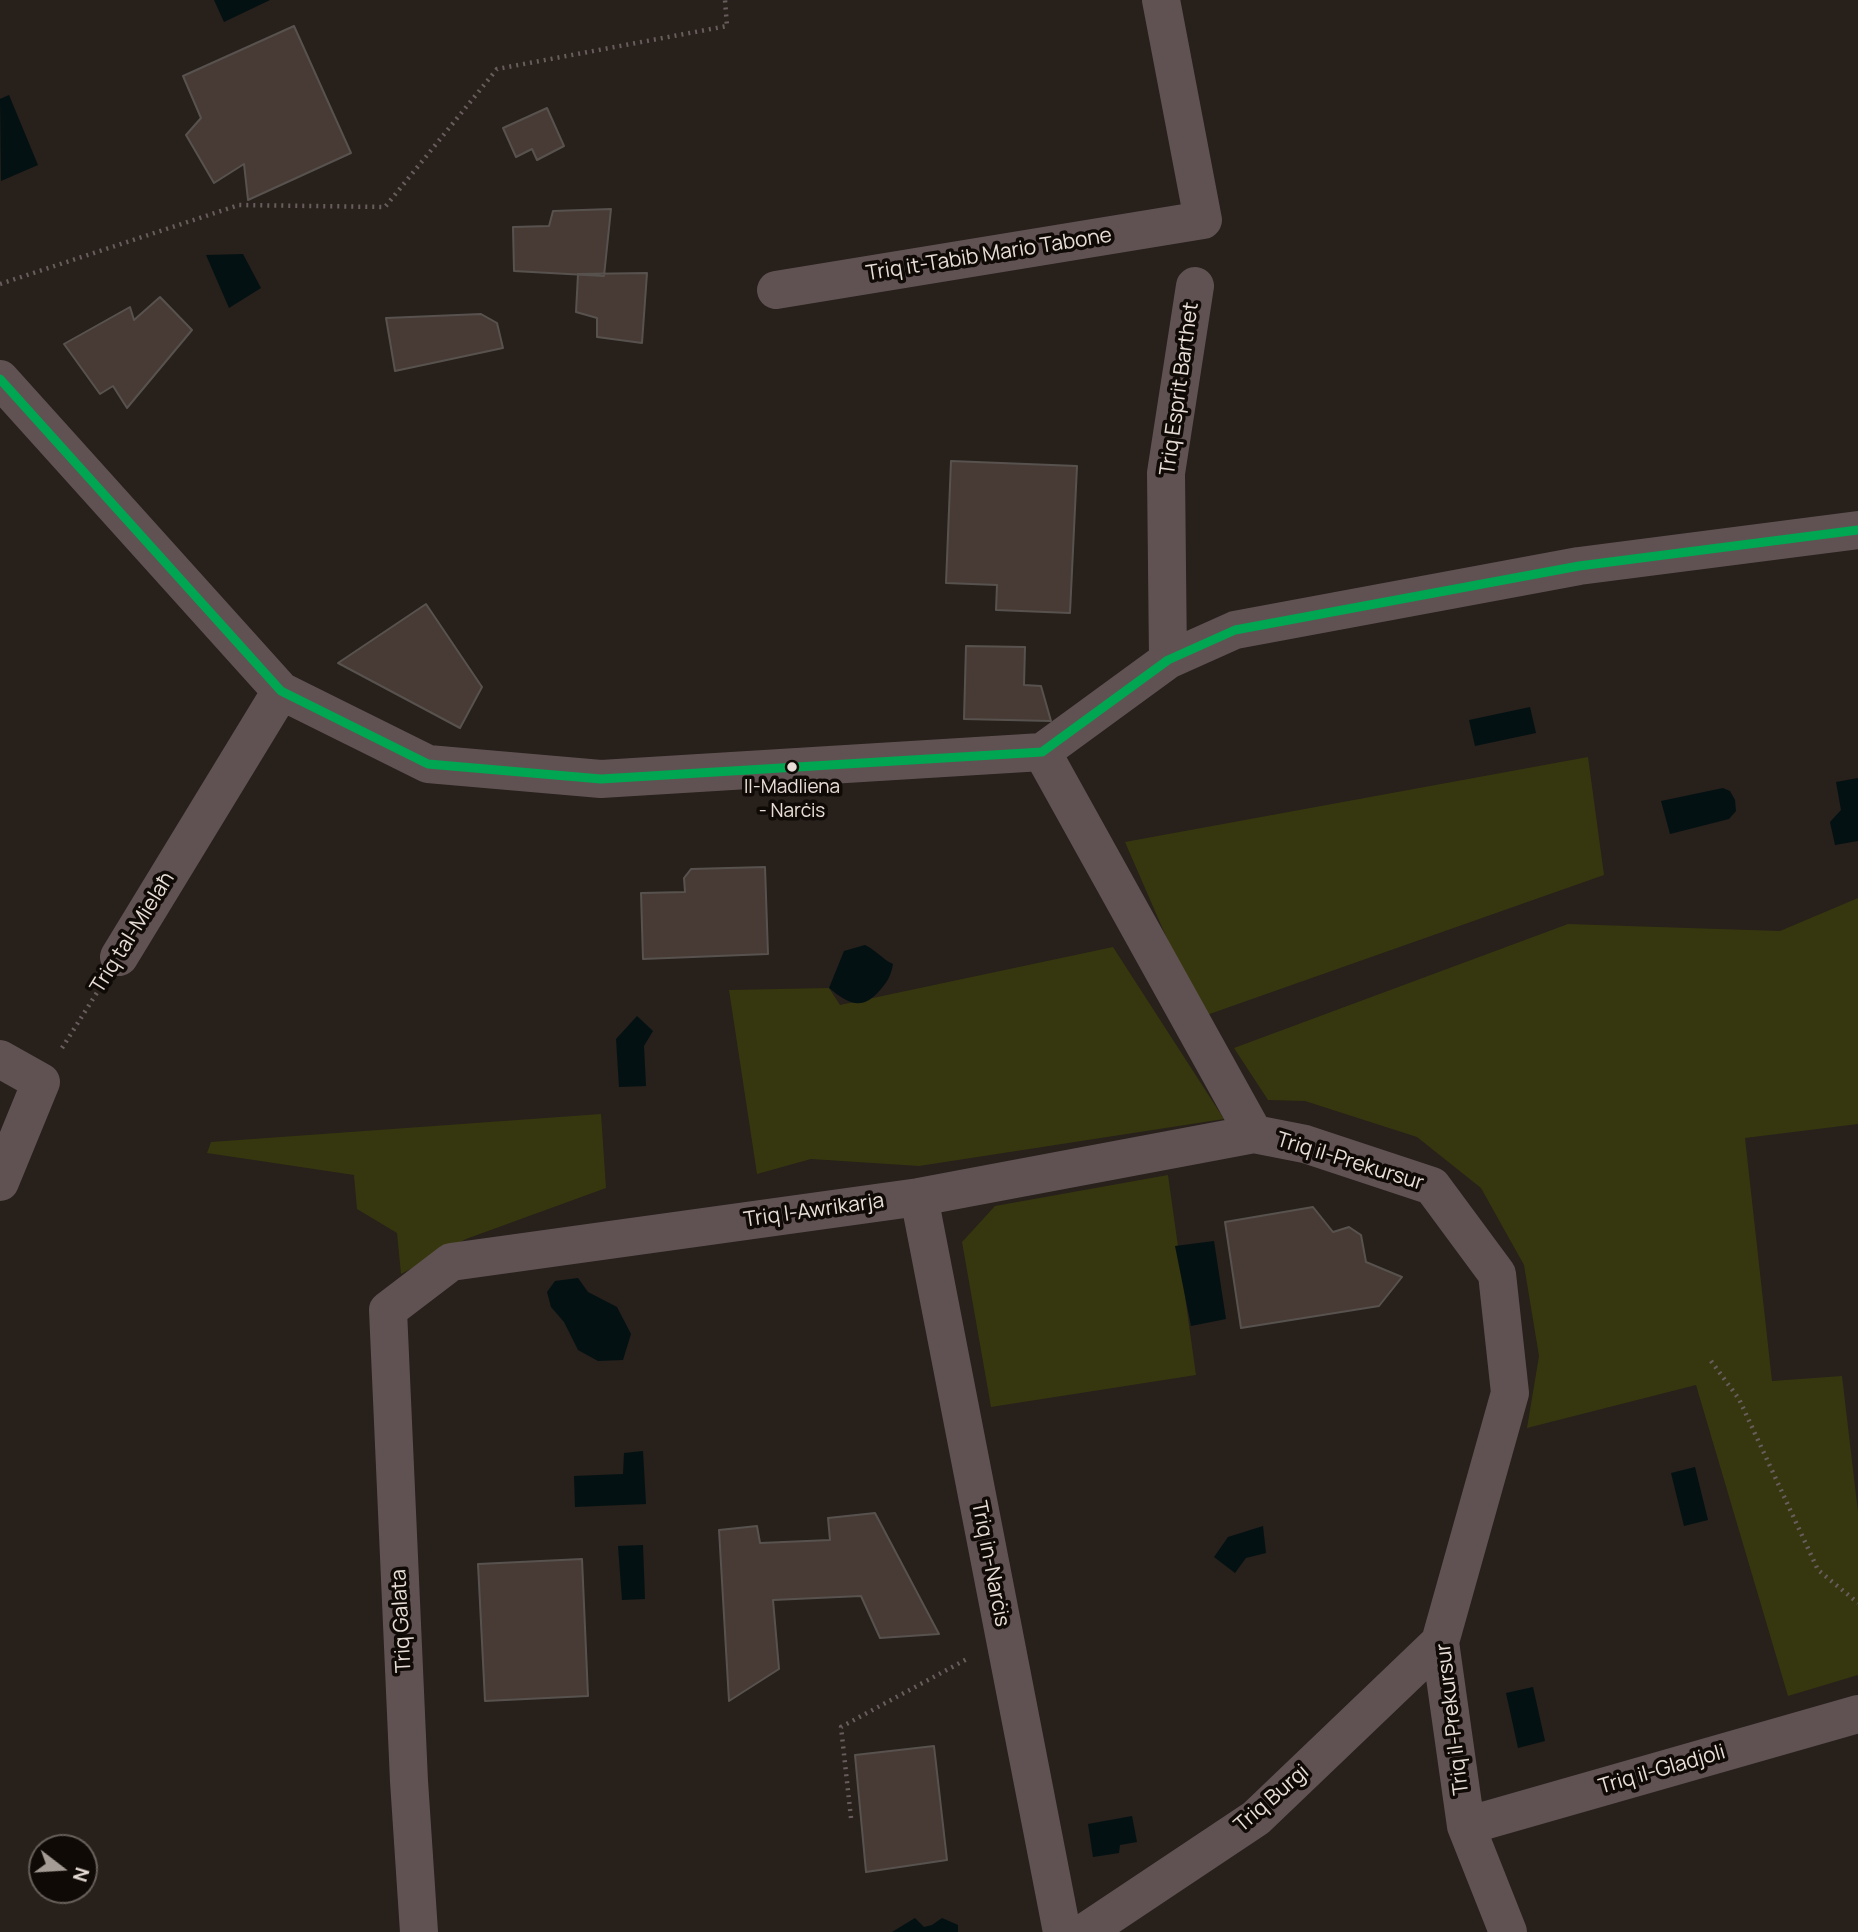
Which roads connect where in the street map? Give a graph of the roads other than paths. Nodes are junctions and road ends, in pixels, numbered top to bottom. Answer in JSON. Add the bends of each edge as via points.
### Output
{"nodes":[{"id":1,"x":1161,"y":0,"type":"edge"},
{"id":2,"x":1195,"y":286,"type":"dead end"},
{"id":3,"x":776,"y":290,"type":"dead end"},
{"id":4,"x":0,"y":379,"type":"edge"},
{"id":5,"x":1858,"y":530,"type":"edge"},
{"id":6,"x":1168,"y":660,"type":"junction"},
{"id":7,"x":281,"y":691,"type":"junction"},
{"id":8,"x":1042,"y":752,"type":"junction"},
{"id":9,"x":119,"y":957,"type":"road end"},
{"id":10,"x":0,"y":1059,"type":"edge"},
{"id":11,"x":1254,"y":1134,"type":"junction"},
{"id":12,"x":0,"y":1182,"type":"edge"},
{"id":13,"x":919,"y":1197,"type":"junction"},
{"id":14,"x":388,"y":1310,"type":"joint"},
{"id":15,"x":1440,"y":1642,"type":"junction"},
{"id":16,"x":1858,"y":1714,"type":"edge"},
{"id":17,"x":1466,"y":1826,"type":"junction"},
{"id":18,"x":419,"y":1932,"type":"edge"},
{"id":19,"x":1062,"y":1932,"type":"edge"},
{"id":20,"x":1086,"y":1932,"type":"edge"},
{"id":21,"x":1508,"y":1932,"type":"edge"}],
"edges":[{"from":1,"to":3,"type":"street","name":"Triq it-Tabib Mario Tabone","via":[[1203,220]]},
{"from":2,"to":6,"type":"street","name":"Triq Esprit Barthet","via":[[1166,473]]},
{"from":4,"to":7,"type":"street"},
{"from":5,"to":6,"type":"street","via":[[1579,566],[1235,631]]},
{"from":6,"to":8,"type":"street"},
{"from":7,"to":8,"type":"street","via":[[428,764],[587,778]]},
{"from":7,"to":9,"type":"street","name":"Triq tal-Mielaħ"},
{"from":8,"to":11,"type":"street","name":"Triq il-Prekursur"},
{"from":10,"to":12,"type":"street","via":[[41,1082]]},
{"from":11,"to":13,"type":"street","name":"Triq l-Awrikarja"},
{"from":11,"to":15,"type":"street","name":"Triq il-Prekursur","via":[[1305,1144],[1432,1186],[1497,1274],[1510,1394]]},
{"from":13,"to":14,"type":"street","name":"Triq l-Awrikarja","via":[[451,1262]]},
{"from":13,"to":19,"type":"street","name":"Triq in-Narċis"},
{"from":14,"to":18,"type":"street","name":"Triq Galata"},
{"from":15,"to":17,"type":"street","name":"Triq il-Prekursur"},
{"from":15,"to":20,"type":"street","name":"Triq Burgi","via":[[1256,1818]]},
{"from":16,"to":17,"type":"street","name":"Triq il-Gladjoli"},
{"from":17,"to":21,"type":"street","name":"Triq il-Prekursur"}]}
